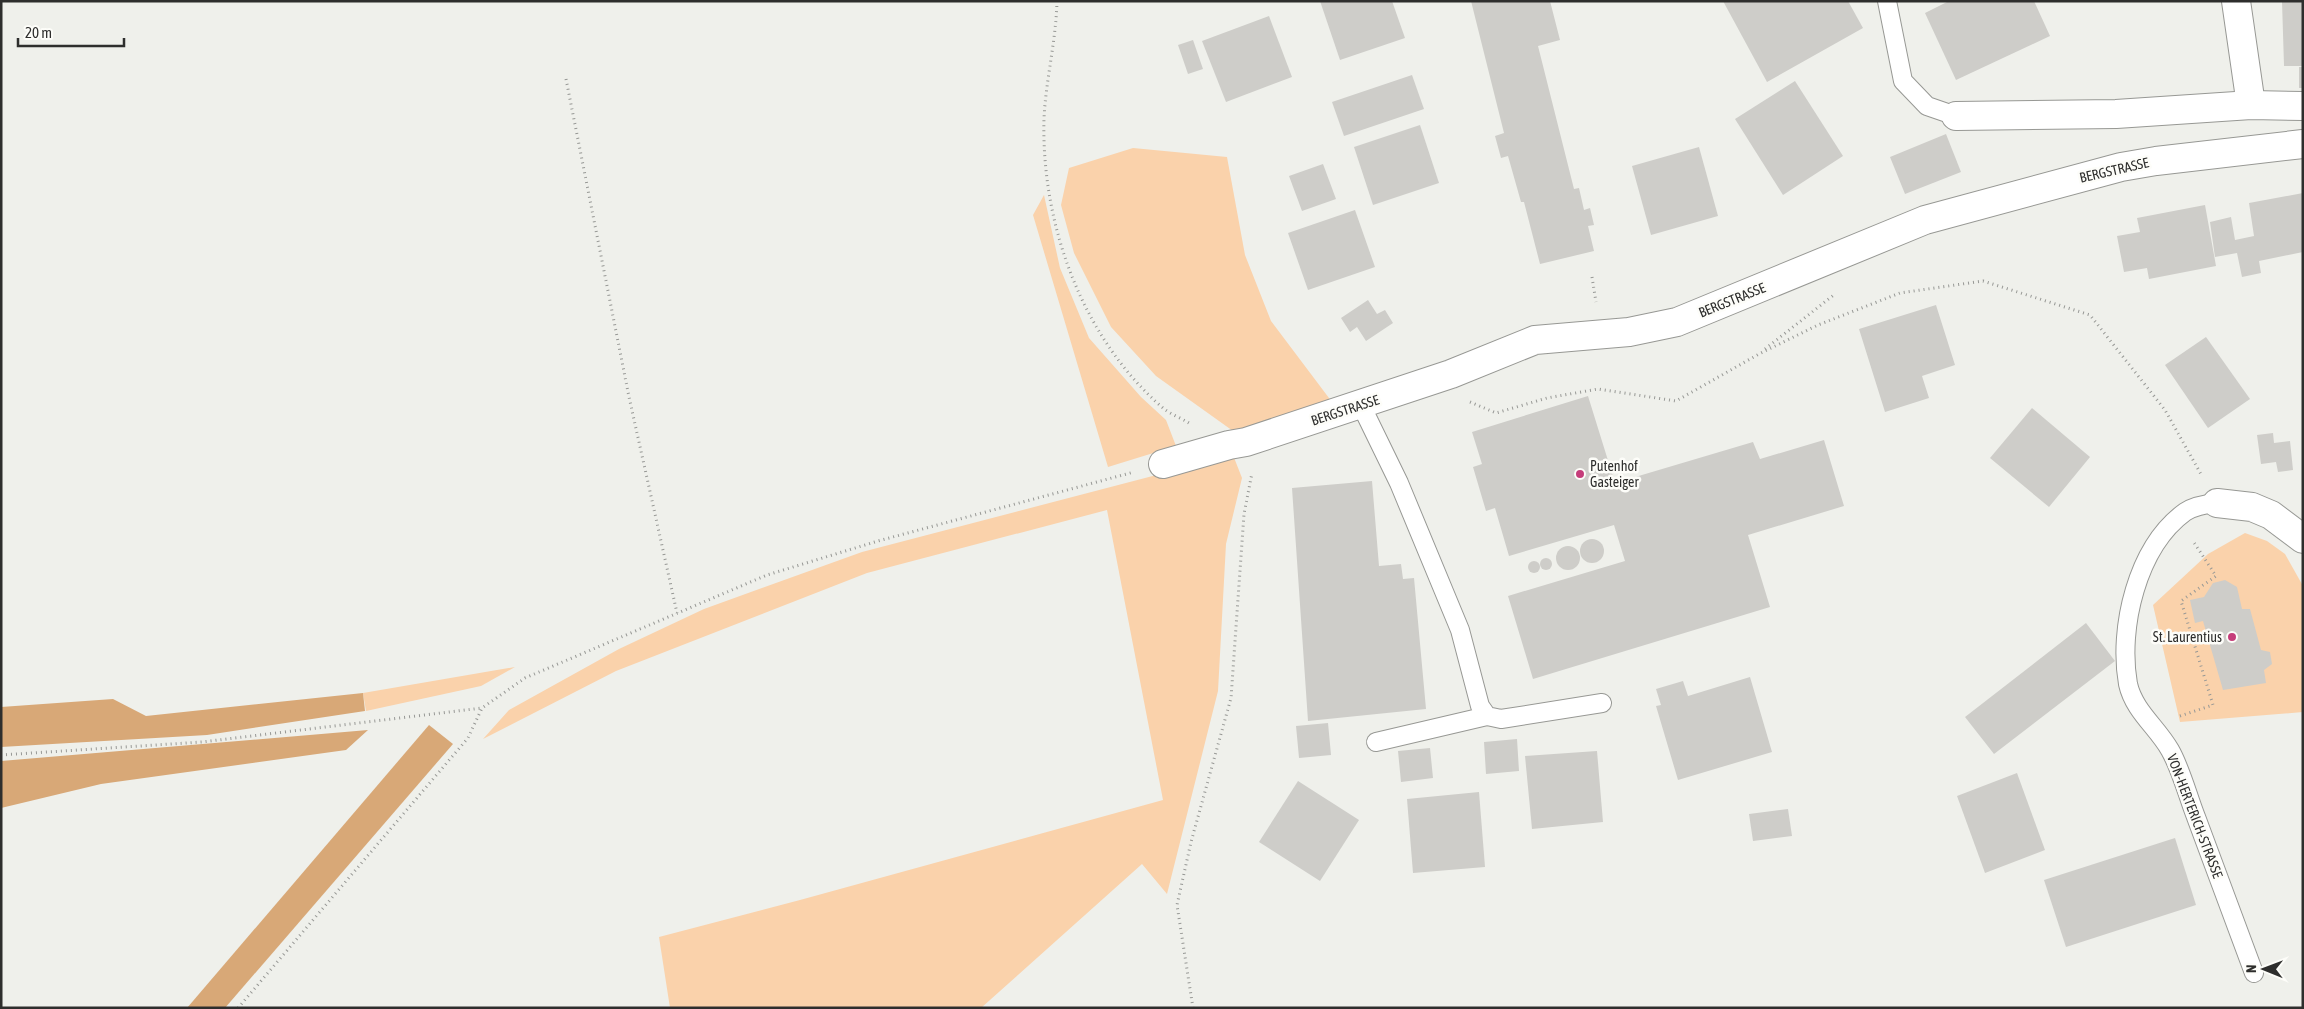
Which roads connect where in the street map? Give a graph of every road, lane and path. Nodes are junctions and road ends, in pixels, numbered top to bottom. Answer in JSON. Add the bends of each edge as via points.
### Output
{"nodes":[{"id":1,"x":1057,"y":1,"type":"edge"},
{"id":2,"x":1887,"y":1,"type":"edge"},
{"id":3,"x":2236,"y":1,"type":"edge"},
{"id":4,"x":566,"y":80,"type":"dead end"},
{"id":5,"x":2251,"y":105,"type":"junction"},
{"id":6,"x":2303,"y":106,"type":"edge"},
{"id":7,"x":1956,"y":116,"type":"joint"},
{"id":8,"x":2303,"y":144,"type":"edge"},
{"id":9,"x":1835,"y":294,"type":"dead end"},
{"id":10,"x":1759,"y":354,"type":"junction"},
{"id":11,"x":1451,"y":374,"type":"junction"},
{"id":12,"x":1361,"y":405,"type":"junction"},
{"id":13,"x":1238,"y":443,"type":"junction"},
{"id":14,"x":1162,"y":464,"type":"joint"},
{"id":15,"x":2217,"y":502,"type":"junction"},
{"id":16,"x":2303,"y":539,"type":"edge"},
{"id":17,"x":2204,"y":558,"type":"dead end"},
{"id":18,"x":677,"y":613,"type":"junction"},
{"id":19,"x":1602,"y":703,"type":"dead end"},
{"id":20,"x":482,"y":708,"type":"junction"},
{"id":21,"x":1487,"y":716,"type":"junction"},
{"id":22,"x":2178,"y":717,"type":"dead end"},
{"id":23,"x":1376,"y":742,"type":"dead end"},
{"id":24,"x":1,"y":755,"type":"edge"},
{"id":25,"x":2254,"y":973,"type":"dead end"},
{"id":26,"x":238,"y":1008,"type":"edge"},
{"id":27,"x":1193,"y":1008,"type":"edge"}],
"edges":[{"from":1,"to":13,"type":"path","via":[[1044,118],[1048,182],[1062,249],[1082,300],[1123,368],[1164,409]]},
{"from":2,"to":7,"type":"lane","via":[[1903,82],[1927,106]]},
{"from":3,"to":5,"type":"street"},
{"from":4,"to":18,"type":"path","via":[[629,397]]},
{"from":5,"to":6,"type":"street"},
{"from":5,"to":7,"type":"street","via":[[2116,114]]},
{"from":8,"to":11,"type":"street","name":"BERGSTRASSE","via":[[2121,167],[1925,220],[1677,322],[1629,332],[1535,340]]},
{"from":9,"to":10,"type":"path"},
{"from":10,"to":11,"type":"path","via":[[1676,401],[1598,390],[1547,398],[1496,413],[1471,403]]},
{"from":10,"to":15,"type":"path","via":[[1818,325],[1900,293],[1983,281],[2090,315],[2166,410]]},
{"from":11,"to":12,"type":"street","name":"BERGSTRASSE"},
{"from":12,"to":13,"type":"street","name":"BERGSTRASSE"},
{"from":12,"to":21,"type":"lane","via":[[1399,483],[1460,630],[1480,706]]},
{"from":13,"to":14,"type":"street","name":"BERGSTRASSE"},
{"from":13,"to":27,"type":"path","via":[[1253,468],[1244,514],[1231,698],[1177,905]]},
{"from":14,"to":18,"type":"path","via":[[767,575]]},
{"from":15,"to":16,"type":"street","name":"VON-HERTERICH-STRASSE","via":[[2271,515]]},
{"from":15,"to":25,"type":"lane","name":"VON-HERTERICH-STRASSE","via":[[2186,512],[2164,532],[2146,562],[2132,596],[2124,658],[2129,686],[2138,708],[2171,750]]},
{"from":17,"to":22,"type":"path","via":[[2216,576],[2181,601],[2213,705]]},
{"from":18,"to":20,"type":"path","via":[[525,678]]},
{"from":19,"to":21,"type":"lane","via":[[1501,719]]},
{"from":20,"to":24,"type":"path","via":[[202,742]]},
{"from":20,"to":26,"type":"path","via":[[468,738]]},
{"from":21,"to":23,"type":"lane"}]}
